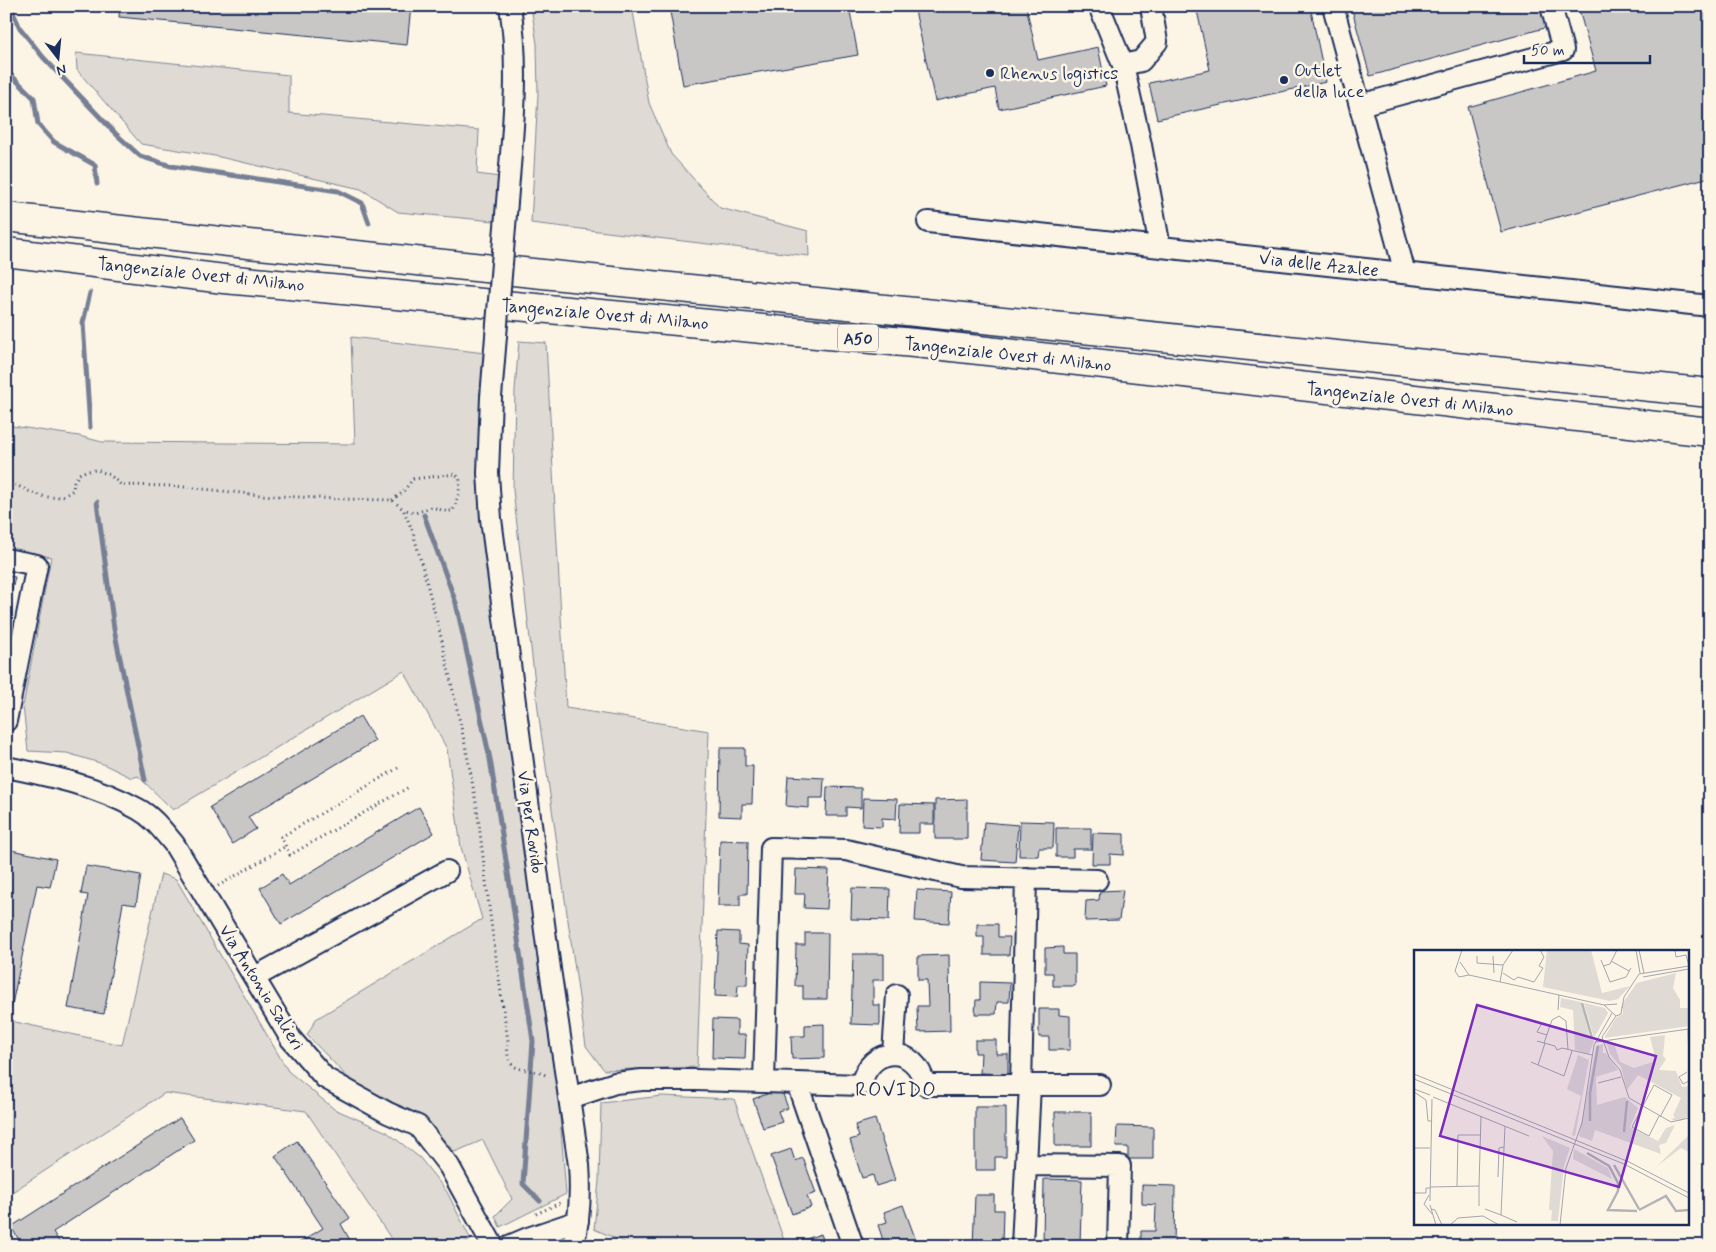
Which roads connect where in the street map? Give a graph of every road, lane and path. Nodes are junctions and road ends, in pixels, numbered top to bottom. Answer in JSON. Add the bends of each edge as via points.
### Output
{"nodes":[{"id":1,"x":510,"y":6,"type":"edge"},
{"id":2,"x":1099,"y":6,"type":"edge"},
{"id":3,"x":1151,"y":6,"type":"edge"},
{"id":4,"x":1333,"y":6,"type":"edge"},
{"id":5,"x":1551,"y":6,"type":"edge"},
{"id":6,"x":1123,"y":65,"type":"junction"},
{"id":7,"x":1360,"y":105,"type":"junction"},
{"id":8,"x":6,"y":217,"type":"edge"},
{"id":9,"x":928,"y":222,"type":"dead end"},
{"id":10,"x":1160,"y":247,"type":"junction"},
{"id":11,"x":6,"y":252,"type":"edge"},
{"id":12,"x":1405,"y":273,"type":"junction"},
{"id":13,"x":1710,"y":306,"type":"edge"},
{"id":14,"x":1710,"y":393,"type":"edge"},
{"id":15,"x":1710,"y":432,"type":"edge"},
{"id":16,"x":6,"y":480,"type":"edge"},
{"id":17,"x":392,"y":500,"type":"junction"},
{"id":18,"x":403,"y":510,"type":"junction"},
{"id":19,"x":6,"y":559,"type":"edge"},
{"id":20,"x":6,"y":721,"type":"edge"},
{"id":21,"x":6,"y":767,"type":"edge"},
{"id":22,"x":398,"y":768,"type":"dead end"},
{"id":23,"x":409,"y":787,"type":"dead end"},
{"id":24,"x":286,"y":846,"type":"junction"},
{"id":25,"x":447,"y":871,"type":"dead end"},
{"id":26,"x":1026,"y":878,"type":"junction"},
{"id":27,"x":1097,"y":880,"type":"dead end"},
{"id":28,"x":204,"y":894,"type":"junction"},
{"id":29,"x":255,"y":977,"type":"junction"},
{"id":30,"x":897,"y":995,"type":"dead end"},
{"id":31,"x":893,"y":1054,"type":"junction"},
{"id":32,"x":542,"y":1072,"type":"dead end"},
{"id":33,"x":764,"y":1082,"type":"junction"},
{"id":34,"x":798,"y":1083,"type":"junction"},
{"id":35,"x":1025,"y":1085,"type":"junction"},
{"id":36,"x":1100,"y":1085,"type":"dead end"},
{"id":37,"x":570,"y":1098,"type":"junction"},
{"id":38,"x":1026,"y":1165,"type":"junction"},
{"id":39,"x":575,"y":1235,"type":"edge"},
{"id":40,"x":493,"y":1246,"type":"edge"},
{"id":41,"x":509,"y":1246,"type":"edge"},
{"id":42,"x":621,"y":1246,"type":"edge"},
{"id":43,"x":854,"y":1246,"type":"edge"},
{"id":44,"x":1022,"y":1246,"type":"edge"},
{"id":45,"x":1118,"y":1246,"type":"edge"}],
"edges":[{"from":1,"to":37,"type":"street","name":"Via per Rovido","bridge":true,"via":[[516,100],[491,397],[488,473],[491,519],[550,969]]},
{"from":2,"to":6,"type":"street"},
{"from":3,"to":6,"type":"street","via":[[1158,42],[1141,61]]},
{"from":4,"to":7,"type":"street"},
{"from":5,"to":7,"type":"street","via":[[1562,50]]},
{"from":6,"to":10,"type":"street"},
{"from":7,"to":12,"type":"street"},
{"from":8,"to":14,"type":"highway","name":"Tangenziale Ovest di Milano","number":"A50"},
{"from":9,"to":10,"type":"street","name":"Via delle Azalee"},
{"from":10,"to":12,"type":"street","name":"Via delle Azalee"},
{"from":11,"to":15,"type":"highway","name":"Tangenziale Ovest di Milano","number":"A50","via":[[234,280],[925,344]]},
{"from":12,"to":13,"type":"street","name":"Via delle Azalee"},
{"from":16,"to":17,"type":"path","via":[[42,497],[67,495],[73,490],[79,474],[97,470],[128,486]]},
{"from":17,"to":18,"type":"path"},
{"from":17,"to":18,"type":"path","via":[[413,479],[456,474],[460,479],[453,511],[432,507],[415,513]]},
{"from":18,"to":32,"type":"path","via":[[413,532],[458,710],[477,808],[509,1061],[522,1070]]},
{"from":19,"to":20,"type":"street","via":[[37,565]]},
{"from":21,"to":28,"type":"street","name":"Via Antonio Salieri","via":[[84,785],[139,810],[157,824],[174,844]]},
{"from":22,"to":24,"type":"path","via":[[281,837]]},
{"from":23,"to":24,"type":"path","via":[[290,855]]},
{"from":24,"to":28,"type":"path"},
{"from":25,"to":29,"type":"street"},
{"from":26,"to":27,"type":"street"},
{"from":26,"to":33,"type":"street","via":[[961,877],[846,850],[771,848]]},
{"from":26,"to":35,"type":"street"},
{"from":28,"to":29,"type":"street","name":"Via Antonio Salieri"},
{"from":29,"to":40,"type":"street","name":"Via Antonio Salieri","via":[[291,1040],[324,1078],[388,1114],[418,1126],[449,1166]]},
{"from":30,"to":31,"type":"street"},
{"from":31,"to":34,"type":"street","via":[[872,1062],[863,1074],[861,1085]]},
{"from":31,"to":35,"type":"street","via":[[917,1064],[926,1085]]},
{"from":33,"to":34,"type":"street"},
{"from":33,"to":37,"type":"street","via":[[624,1082]]},
{"from":34,"to":43,"type":"street"},
{"from":35,"to":36,"type":"street"},
{"from":35,"to":38,"type":"street"},
{"from":37,"to":39,"type":"street","name":"Via per Rovido","via":[[580,1184]]},
{"from":38,"to":44,"type":"street"},
{"from":38,"to":45,"type":"street","via":[[1120,1166]]},
{"from":39,"to":41,"type":"street","via":[[528,1238]]},
{"from":39,"to":42,"type":"path"}]}
